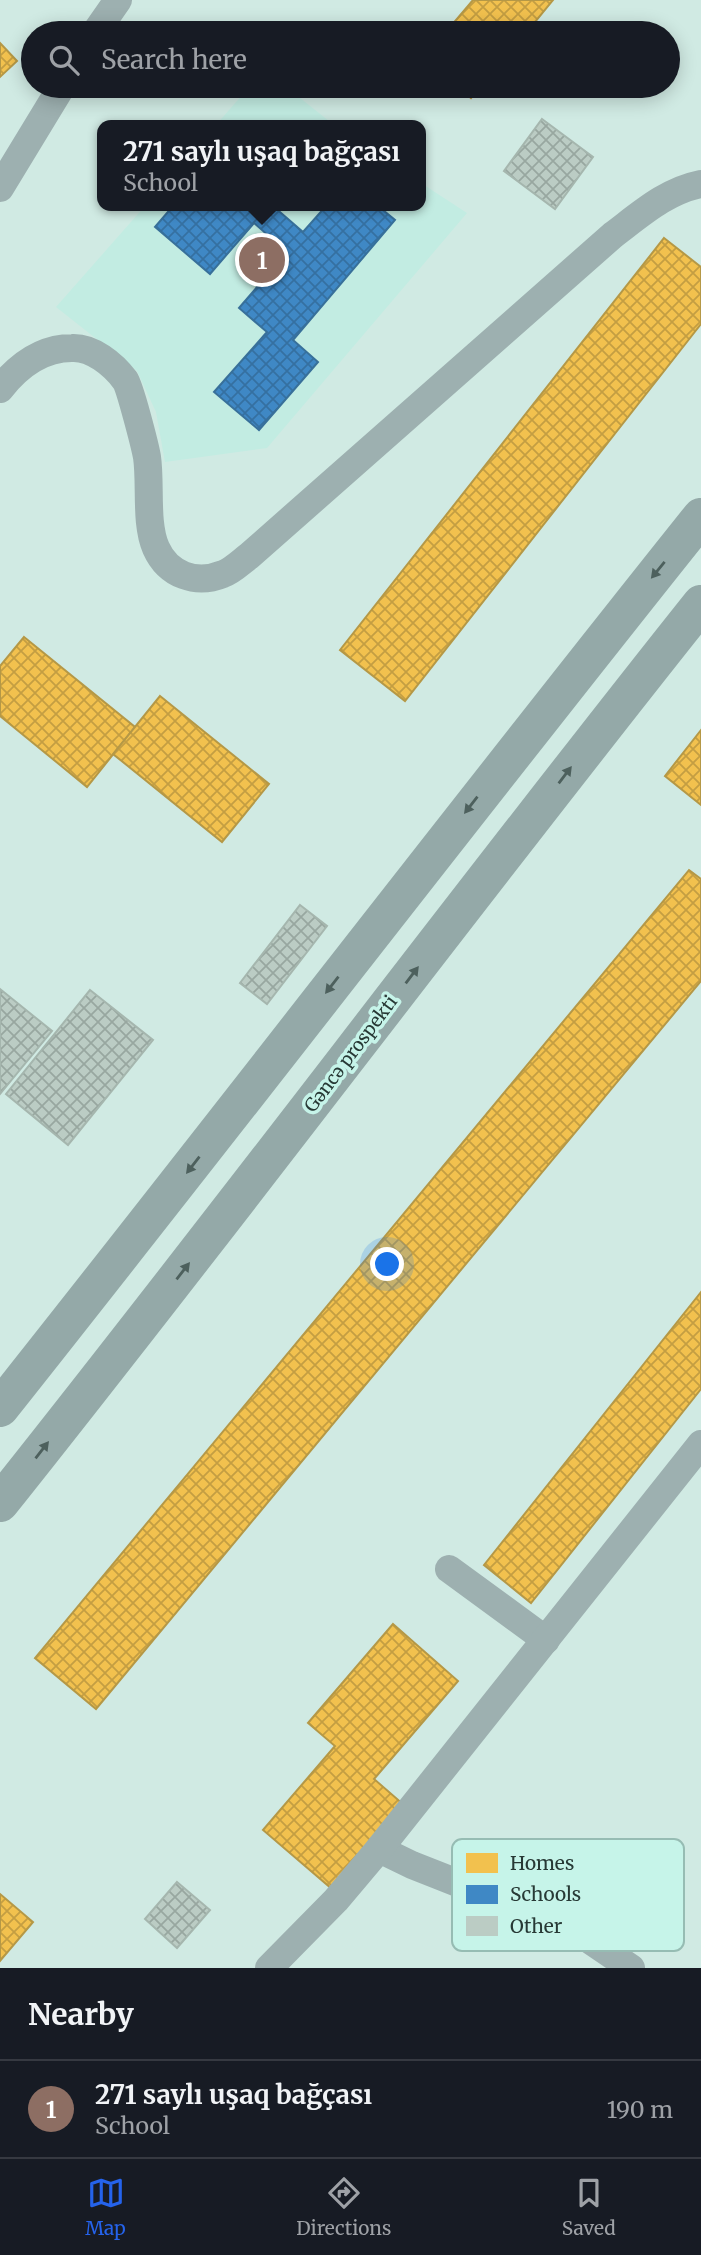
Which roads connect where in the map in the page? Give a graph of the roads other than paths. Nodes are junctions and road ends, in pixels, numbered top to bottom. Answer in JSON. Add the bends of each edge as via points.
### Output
{"nodes":[{"id":1,"x":118,"y":0,"type":"edge"},
{"id":2,"x":103,"y":21,"type":"edge"},
{"id":3,"x":55,"y":98,"type":"edge"},
{"id":4,"x":701,"y":184,"type":"edge"},
{"id":5,"x":0,"y":188,"type":"edge"},
{"id":6,"x":0,"y":388,"type":"edge"},
{"id":7,"x":701,"y":517,"type":"edge"},
{"id":8,"x":701,"y":604,"type":"edge"},
{"id":9,"x":500,"y":768,"type":"junction"},
{"id":10,"x":542,"y":804,"type":"junction"},
{"id":11,"x":0,"y":1408,"type":"edge"},
{"id":12,"x":701,"y":1444,"type":"edge"},
{"id":13,"x":0,"y":1503,"type":"edge"},
{"id":14,"x":449,"y":1569,"type":"dead end"},
{"id":15,"x":546,"y":1640,"type":"junction"},
{"id":16,"x":379,"y":1850,"type":"junction"},
{"id":17,"x":452,"y":1880,"type":"edge"},
{"id":18,"x":606,"y":1951,"type":"edge"},
{"id":19,"x":269,"y":1968,"type":"edge"},
{"id":20,"x":631,"y":1968,"type":"edge"}],
"edges":[{"from":1,"to":2,"type":"street"},
{"from":3,"to":5,"type":"street"},
{"from":4,"to":6,"type":"street","via":[[662,199],[613,235],[225,574],[203,579],[182,576],[168,566],[156,547],[147,456],[127,382],[108,362],[81,347],[60,348],[32,358]]},
{"from":7,"to":9,"type":"main road","one_way":true},
{"from":10,"to":8,"type":"main road","name":"Gəncə prospekti","one_way":true},
{"from":9,"to":10,"type":"main road"},
{"from":9,"to":11,"type":"main road","one_way":true},
{"from":13,"to":10,"type":"main road","name":"Gəncə prospekti","one_way":true,"via":[[242,1197]]},
{"from":12,"to":15,"type":"street"},
{"from":14,"to":15,"type":"street"},
{"from":15,"to":16,"type":"street"},
{"from":16,"to":17,"type":"street"},
{"from":16,"to":19,"type":"street"},
{"from":18,"to":20,"type":"street"}]}
